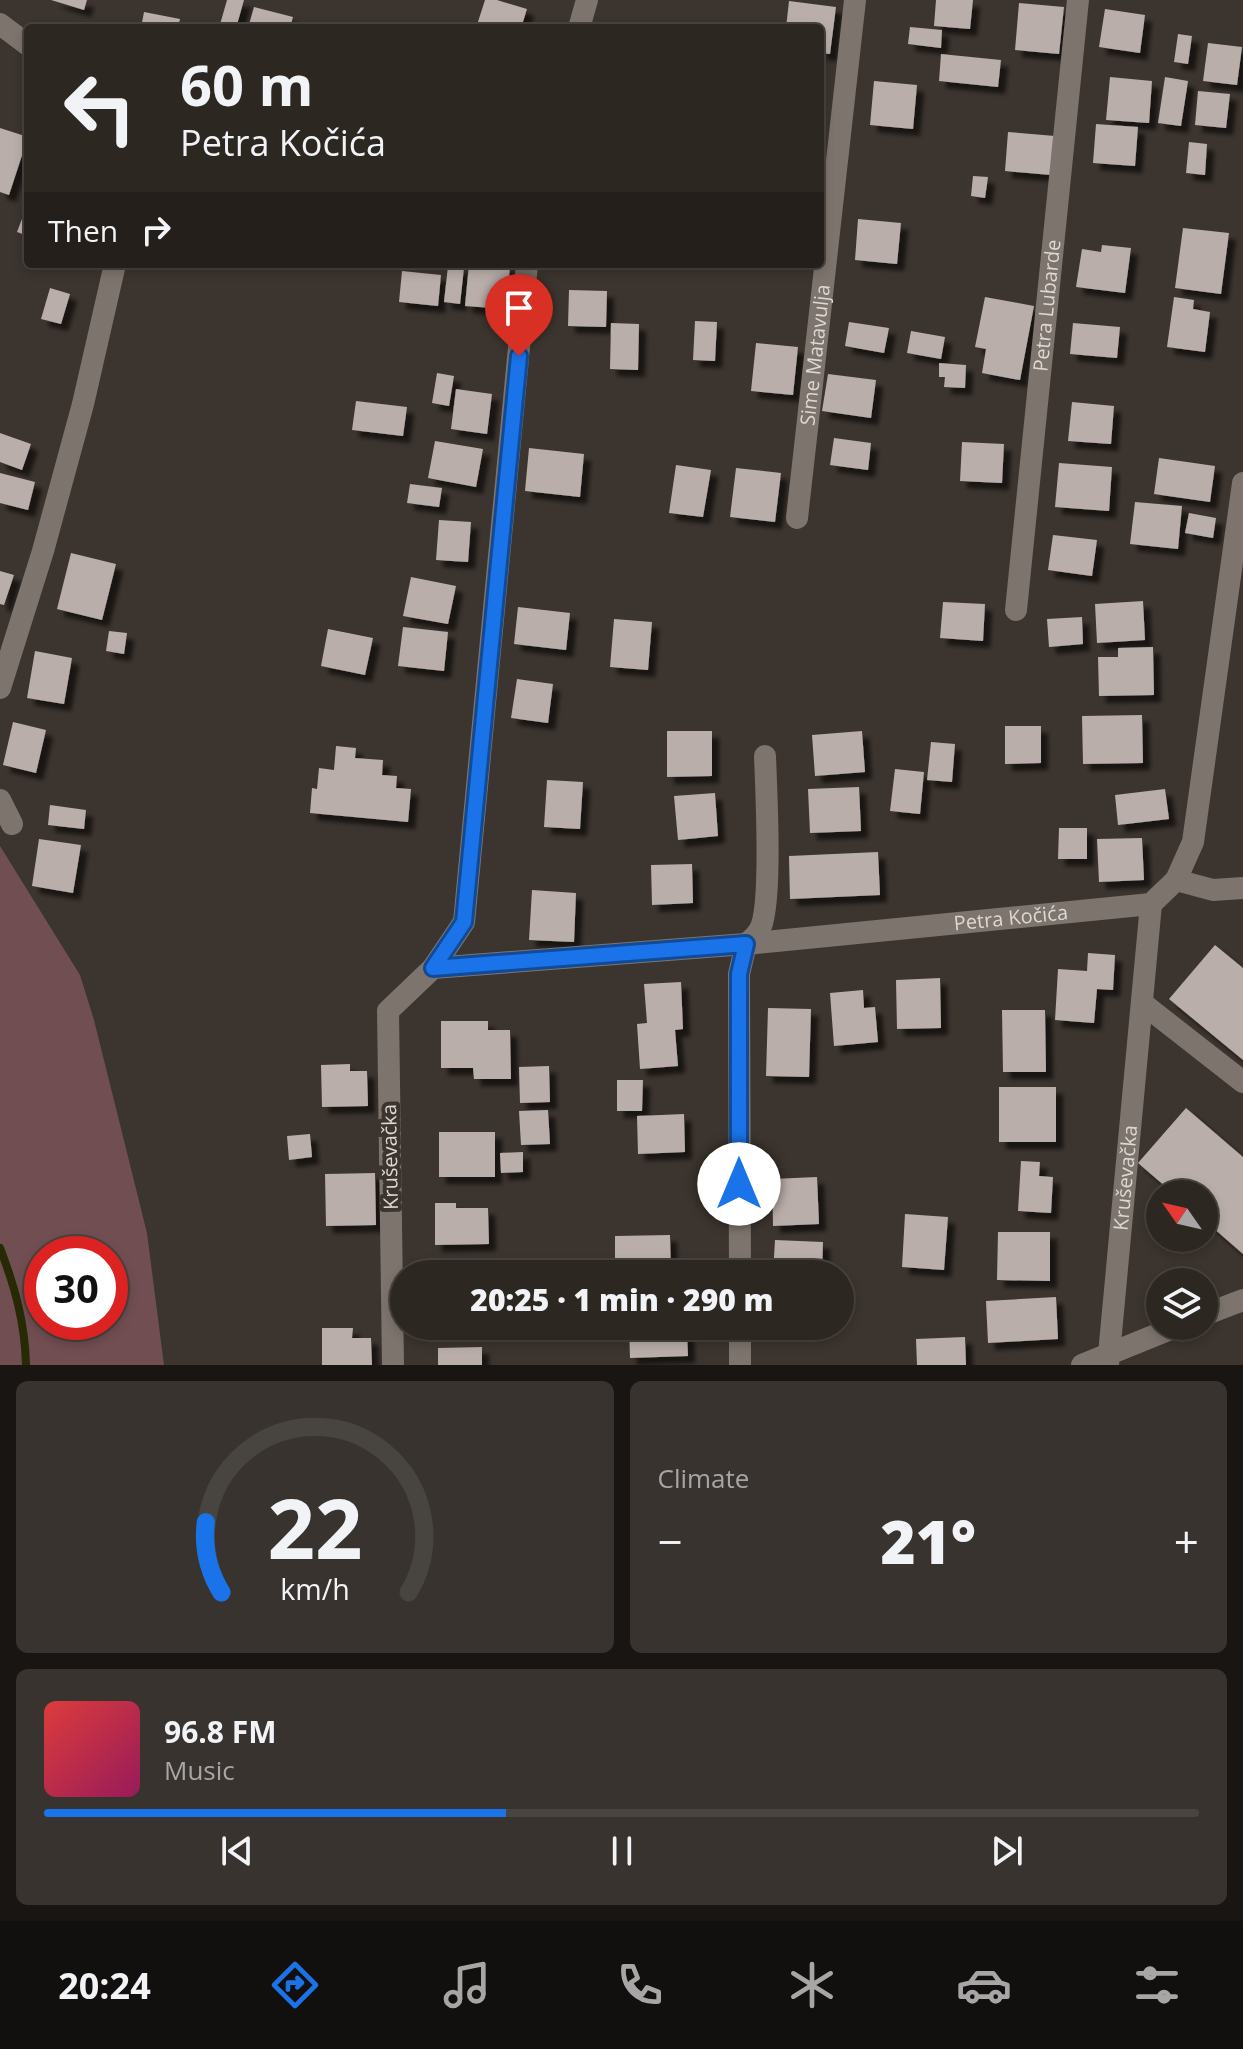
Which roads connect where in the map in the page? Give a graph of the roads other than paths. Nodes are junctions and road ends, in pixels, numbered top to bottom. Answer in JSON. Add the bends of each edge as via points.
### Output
{"nodes":[{"id":1,"x":587,"y":0,"type":"edge"},
{"id":2,"x":855,"y":0,"type":"edge"},
{"id":3,"x":1078,"y":0,"type":"edge"},
{"id":4,"x":0,"y":24,"type":"edge"},
{"id":5,"x":580,"y":24,"type":"edge"},
{"id":6,"x":24,"y":42,"type":"edge"},
{"id":7,"x":114,"y":268,"type":"edge"},
{"id":8,"x":527,"y":268,"type":"edge"},
{"id":9,"x":1243,"y":483,"type":"edge"},
{"id":10,"x":797,"y":518,"type":"dead end"},
{"id":11,"x":1016,"y":610,"type":"dead end"},
{"id":12,"x":0,"y":688,"type":"edge"},
{"id":13,"x":765,"y":756,"type":"dead end"},
{"id":14,"x":0,"y":800,"type":"edge"},
{"id":15,"x":12,"y":824,"type":"dead end"},
{"id":16,"x":1176,"y":880,"type":"junction"},
{"id":17,"x":1242,"y":889,"type":"edge"},
{"id":18,"x":1151,"y":904,"type":"junction"},
{"id":19,"x":746,"y":944,"type":"junction"},
{"id":20,"x":433,"y":968,"type":"junction"},
{"id":21,"x":1142,"y":1003,"type":"junction"},
{"id":22,"x":1243,"y":1082,"type":"edge"},
{"id":23,"x":740,"y":1260,"type":"edge"},
{"id":24,"x":1243,"y":1300,"type":"edge"},
{"id":25,"x":1218,"y":1310,"type":"edge"},
{"id":26,"x":740,"y":1340,"type":"edge"},
{"id":27,"x":1149,"y":1340,"type":"edge"},
{"id":28,"x":1108,"y":1360,"type":"edge"},
{"id":29,"x":393,"y":1365,"type":"edge"},
{"id":30,"x":740,"y":1365,"type":"edge"},
{"id":31,"x":1082,"y":1365,"type":"edge"}],
"edges":[{"from":1,"to":5,"type":"street"},
{"from":2,"to":10,"type":"street","name":"Sime Matavulja"},
{"from":3,"to":11,"type":"street","name":"Petra Lubarde"},
{"from":4,"to":6,"type":"street"},
{"from":7,"to":12,"type":"street","via":[[83,404]]},
{"from":8,"to":20,"type":"street","name":"Kruševačka","via":[[464,922]]},
{"from":9,"to":16,"type":"street","via":[[1193,842]]},
{"from":13,"to":19,"type":"street","via":[[764,906],[760,930]]},
{"from":14,"to":15,"type":"street"},
{"from":16,"to":17,"type":"street","via":[[1213,890]]},
{"from":16,"to":18,"type":"street"},
{"from":18,"to":19,"type":"street","name":"Petra Kočića"},
{"from":18,"to":21,"type":"street","name":"Kruševačka"},
{"from":19,"to":20,"type":"street","name":"Petra Kočića"},
{"from":19,"to":23,"type":"street","via":[[739,974]]},
{"from":20,"to":29,"type":"street","name":"Kruševačka","via":[[388,1011]]},
{"from":21,"to":22,"type":"street"},
{"from":21,"to":28,"type":"street","name":"Kruševačka"},
{"from":24,"to":25,"type":"street"},
{"from":26,"to":30,"type":"street"},
{"from":27,"to":28,"type":"street"},
{"from":28,"to":31,"type":"street"}]}
